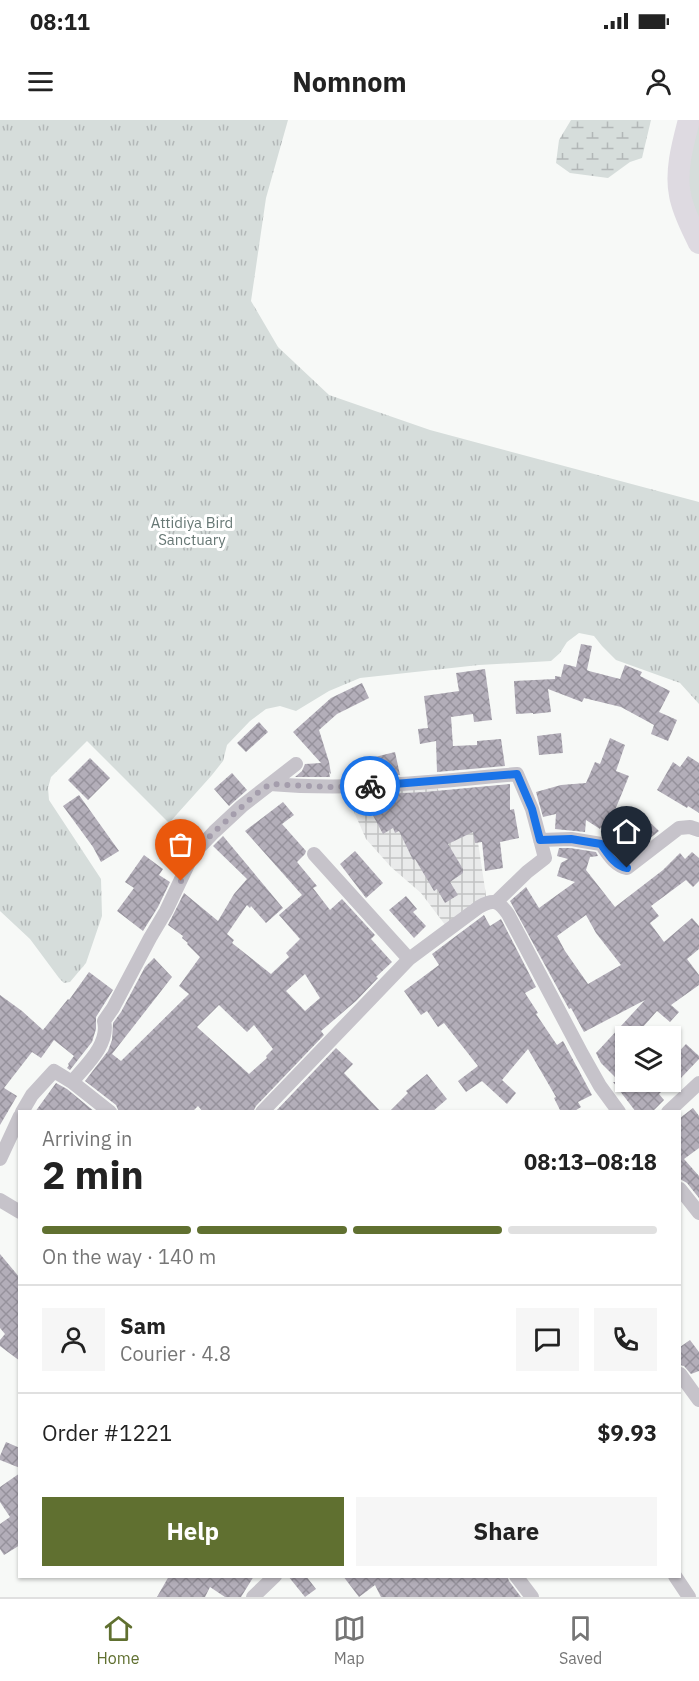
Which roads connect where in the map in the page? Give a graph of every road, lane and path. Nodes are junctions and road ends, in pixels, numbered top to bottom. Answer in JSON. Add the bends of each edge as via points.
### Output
{"nodes":[{"id":1,"x":689,"y":120,"type":"edge"},
{"id":2,"x":699,"y":243,"type":"edge"},
{"id":3,"x":296,"y":764,"type":"dead end"},
{"id":4,"x":270,"y":784,"type":"junction"},
{"id":5,"x":699,"y":830,"type":"edge"},
{"id":6,"x":540,"y":840,"type":"junction"},
{"id":7,"x":314,"y":854,"type":"dead end"},
{"id":8,"x":496,"y":902,"type":"junction"},
{"id":9,"x":409,"y":959,"type":"junction"},
{"id":10,"x":72,"y":1082,"type":"junction"},
{"id":11,"x":699,"y":1083,"type":"edge"},
{"id":12,"x":23,"y":1110,"type":"edge"},
{"id":13,"x":107,"y":1110,"type":"edge"},
{"id":14,"x":264,"y":1110,"type":"edge"},
{"id":15,"x":618,"y":1110,"type":"edge"},
{"id":16,"x":670,"y":1110,"type":"edge"},
{"id":17,"x":18,"y":1119,"type":"edge"},
{"id":18,"x":0,"y":1159,"type":"edge"},
{"id":19,"x":681,"y":1190,"type":"edge"},
{"id":20,"x":0,"y":1200,"type":"edge"},
{"id":21,"x":681,"y":1207,"type":"edge"},
{"id":22,"x":697,"y":1209,"type":"edge"},
{"id":23,"x":18,"y":1211,"type":"edge"},
{"id":24,"x":681,"y":1375,"type":"edge"},
{"id":25,"x":699,"y":1400,"type":"edge"},
{"id":26,"x":273,"y":1578,"type":"edge"},
{"id":27,"x":518,"y":1578,"type":"edge"},
{"id":28,"x":676,"y":1578,"type":"edge"},
{"id":29,"x":253,"y":1597,"type":"edge"},
{"id":30,"x":532,"y":1597,"type":"edge"},
{"id":31,"x":689,"y":1597,"type":"edge"}],
"edges":[{"from":1,"to":2,"type":"main road","via":[[680,161],[679,194]]},
{"from":3,"to":4,"type":"street"},
{"from":4,"to":6,"type":"street","via":[[360,787],[517,774]]},
{"from":4,"to":10,"type":"street","via":[[193,854],[104,1021],[105,1034],[99,1047]]},
{"from":5,"to":6,"type":"street","via":[[679,828],[627,868],[610,857],[601,844],[571,839]]},
{"from":6,"to":8,"type":"street","via":[[545,858]]},
{"from":7,"to":9,"type":"street"},
{"from":8,"to":9,"type":"street","via":[[479,907]]},
{"from":8,"to":15,"type":"street","via":[[508,914],[595,1078]]},
{"from":9,"to":14,"type":"street"},
{"from":10,"to":12,"type":"street","via":[[54,1071]]},
{"from":10,"to":13,"type":"street"},
{"from":11,"to":16,"type":"street"},
{"from":17,"to":18,"type":"street"},
{"from":19,"to":22,"type":"street"},
{"from":20,"to":23,"type":"street"},
{"from":21,"to":22,"type":"street"},
{"from":24,"to":25,"type":"street"},
{"from":26,"to":29,"type":"street"},
{"from":27,"to":30,"type":"street"},
{"from":28,"to":31,"type":"street"}]}
